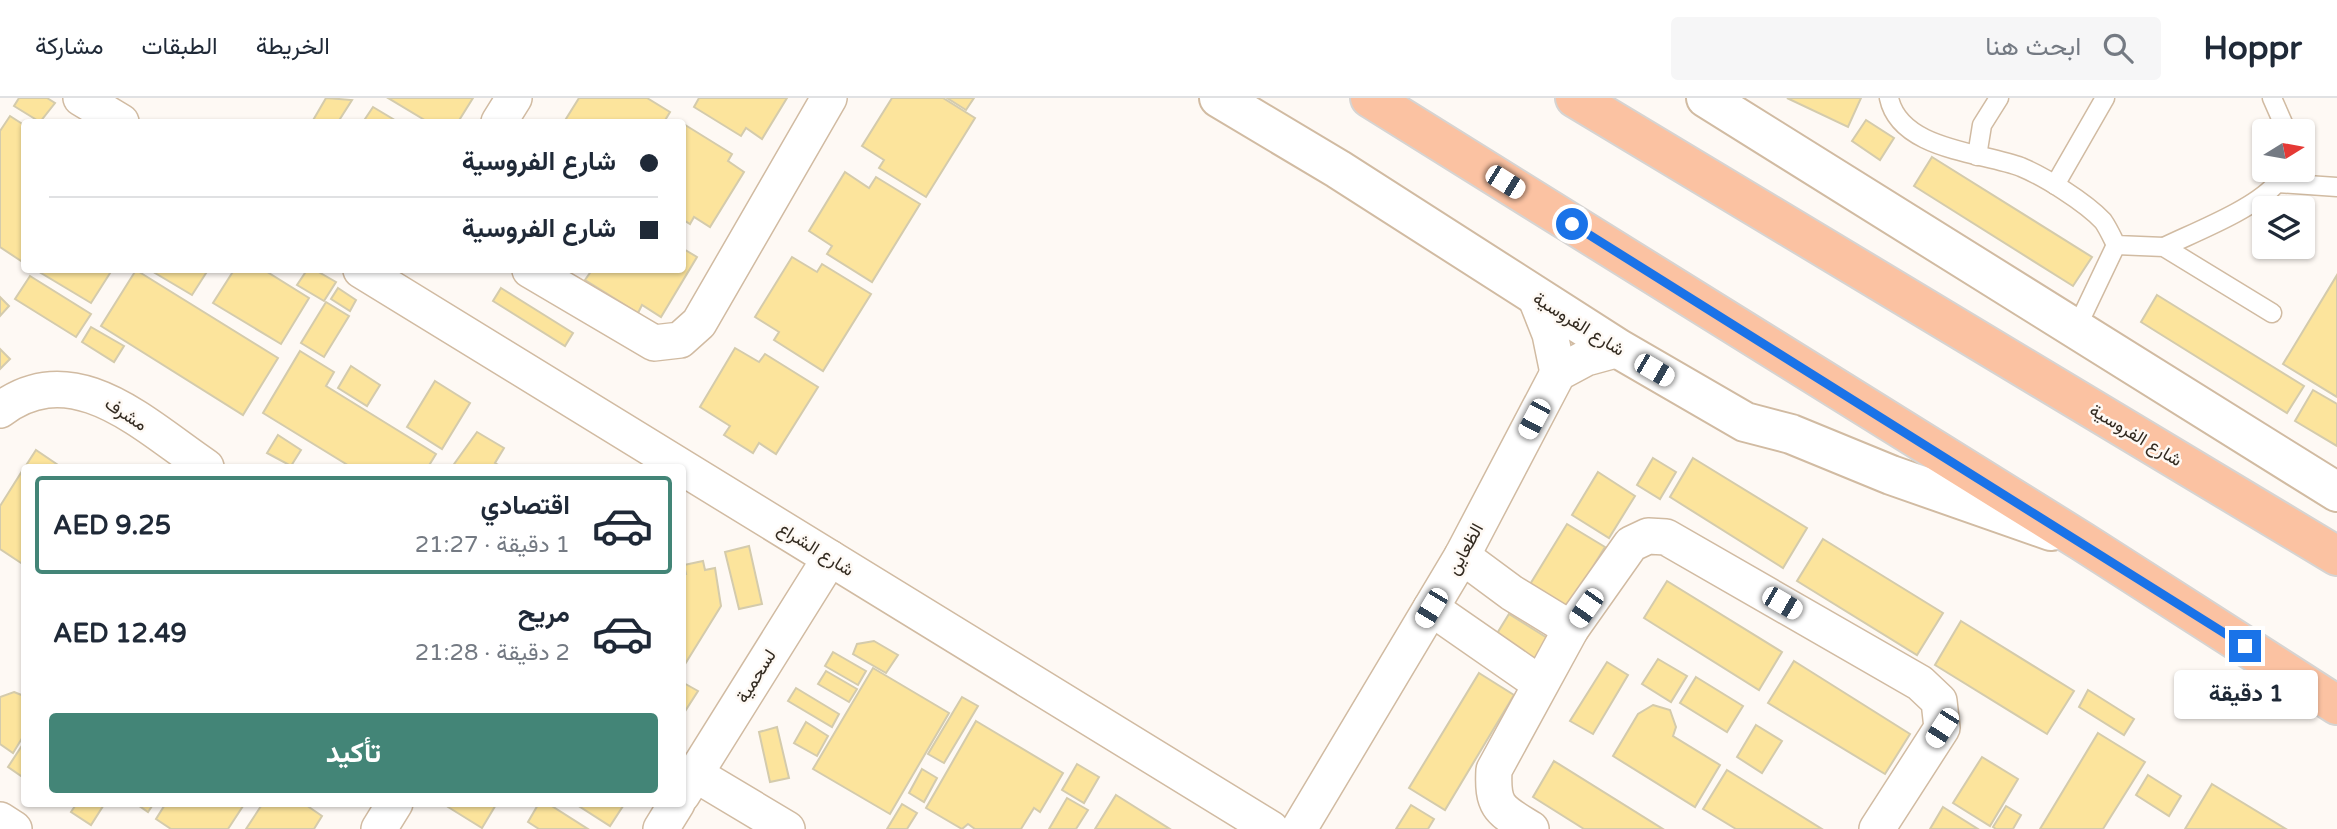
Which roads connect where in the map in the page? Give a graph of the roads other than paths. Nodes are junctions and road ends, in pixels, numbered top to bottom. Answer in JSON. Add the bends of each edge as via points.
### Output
{"nodes":[{"id":1,"x":81,"y":98,"type":"edge"},
{"id":2,"x":514,"y":98,"type":"edge"},
{"id":3,"x":829,"y":98,"type":"edge"},
{"id":4,"x":1219,"y":98,"type":"edge"},
{"id":5,"x":1370,"y":98,"type":"edge"},
{"id":6,"x":1575,"y":98,"type":"edge"},
{"id":7,"x":1706,"y":98,"type":"edge"},
{"id":8,"x":1889,"y":98,"type":"edge"},
{"id":9,"x":1998,"y":98,"type":"edge"},
{"id":10,"x":2105,"y":98,"type":"edge"},
{"id":11,"x":2272,"y":98,"type":"edge"},
{"id":12,"x":116,"y":119,"type":"edge"},
{"id":13,"x":501,"y":119,"type":"edge"},
{"id":14,"x":2281,"y":119,"type":"edge"},
{"id":15,"x":1977,"y":156,"type":"junction"},
{"id":16,"x":2270,"y":182,"type":"edge"},
{"id":17,"x":2310,"y":182,"type":"edge"},
{"id":18,"x":2055,"y":185,"type":"junction"},
{"id":19,"x":2337,"y":187,"type":"edge"},
{"id":20,"x":2116,"y":245,"type":"junction"},
{"id":21,"x":2164,"y":247,"type":"junction"},
{"id":22,"x":373,"y":273,"type":"edge"},
{"id":23,"x":535,"y":273,"type":"edge"},
{"id":24,"x":404,"y":281,"type":"edge"},
{"id":25,"x":1535,"y":296,"type":"junction"},
{"id":26,"x":2272,"y":313,"type":"dead end"},
{"id":27,"x":2076,"y":329,"type":"junction"},
{"id":28,"x":1619,"y":349,"type":"junction"},
{"id":29,"x":1558,"y":373,"type":"junction"},
{"id":30,"x":0,"y":410,"type":"edge"},
{"id":31,"x":201,"y":464,"type":"edge"},
{"id":32,"x":2337,"y":492,"type":"edge"},
{"id":33,"x":2083,"y":542,"type":"junction"},
{"id":34,"x":1462,"y":556,"type":"junction"},
{"id":35,"x":2337,"y":556,"type":"edge"},
{"id":36,"x":831,"y":558,"type":"junction"},
{"id":37,"x":1431,"y":608,"type":"junction"},
{"id":38,"x":1570,"y":629,"type":"junction"},
{"id":39,"x":1539,"y":683,"type":"junction"},
{"id":40,"x":2337,"y":705,"type":"edge"},
{"id":41,"x":689,"y":784,"type":"edge"},
{"id":42,"x":393,"y":807,"type":"edge"},
{"id":43,"x":675,"y":807,"type":"edge"},
{"id":44,"x":0,"y":820,"type":"edge"},
{"id":45,"x":14,"y":829,"type":"edge"},
{"id":46,"x":379,"y":829,"type":"edge"},
{"id":47,"x":661,"y":829,"type":"edge"},
{"id":48,"x":787,"y":829,"type":"edge"},
{"id":49,"x":1271,"y":829,"type":"edge"},
{"id":50,"x":1299,"y":829,"type":"edge"},
{"id":51,"x":1531,"y":829,"type":"edge"},
{"id":52,"x":1877,"y":829,"type":"edge"}],
"edges":[{"from":1,"to":12,"type":"street"},
{"from":2,"to":13,"type":"street"},
{"from":3,"to":23,"type":"street","via":[[699,323],[680,340],[654,343]]},
{"from":4,"to":25,"type":"main road","name":"شارع الفروسية"},
{"from":5,"to":33,"type":"highway","name":"شارع الفروسية"},
{"from":6,"to":35,"type":"highway","name":"شارع الفروسية"},
{"from":7,"to":27,"type":"main road"},
{"from":8,"to":15,"type":"lane","via":[[1901,124],[1924,138]]},
{"from":9,"to":15,"type":"lane","via":[[1982,125]]},
{"from":10,"to":18,"type":"lane"},
{"from":11,"to":14,"type":"lane"},
{"from":15,"to":18,"type":"lane","via":[[2021,167]]},
{"from":16,"to":21,"type":"lane","via":[[2223,219]]},
{"from":17,"to":19,"type":"lane"},
{"from":18,"to":20,"type":"lane","via":[[2103,221]]},
{"from":20,"to":21,"type":"lane"},
{"from":20,"to":27,"type":"lane"},
{"from":21,"to":26,"type":"lane"},
{"from":22,"to":24,"type":"street","name":"شارع الشراع"},
{"from":24,"to":36,"type":"street","name":"شارع الشراع"},
{"from":25,"to":28,"type":"main road","name":"شارع الفروسية"},
{"from":25,"to":29,"type":"street"},
{"from":27,"to":32,"type":"main road"},
{"from":28,"to":29,"type":"street"},
{"from":28,"to":33,"type":"main road","name":"شارع الفروسية","via":[[1745,422],[1791,434],[1891,475]]},
{"from":29,"to":34,"type":"street","name":"الظعاين"},
{"from":30,"to":31,"type":"street","name":"مشرف","via":[[43,389],[72,388],[100,397]]},
{"from":33,"to":40,"type":"highway","name":"شارع الفروسية"},
{"from":34,"to":37,"type":"street","name":"الظعاين"},
{"from":34,"to":38,"type":"street"},
{"from":36,"to":41,"type":"street","name":"لسحمية"},
{"from":36,"to":49,"type":"street","name":"شارع الشراع"},
{"from":37,"to":39,"type":"street"},
{"from":37,"to":50,"type":"street","name":"الظعاين"},
{"from":38,"to":39,"type":"street"},
{"from":38,"to":52,"type":"street","via":[[1631,544],[1648,537],[1666,537],[1920,683],[1939,701],[1942,728]]},
{"from":39,"to":51,"type":"street","via":[[1494,770],[1493,793],[1499,809]]},
{"from":41,"to":48,"type":"street"},
{"from":42,"to":46,"type":"street"},
{"from":43,"to":47,"type":"street"},
{"from":44,"to":45,"type":"street"}]}
